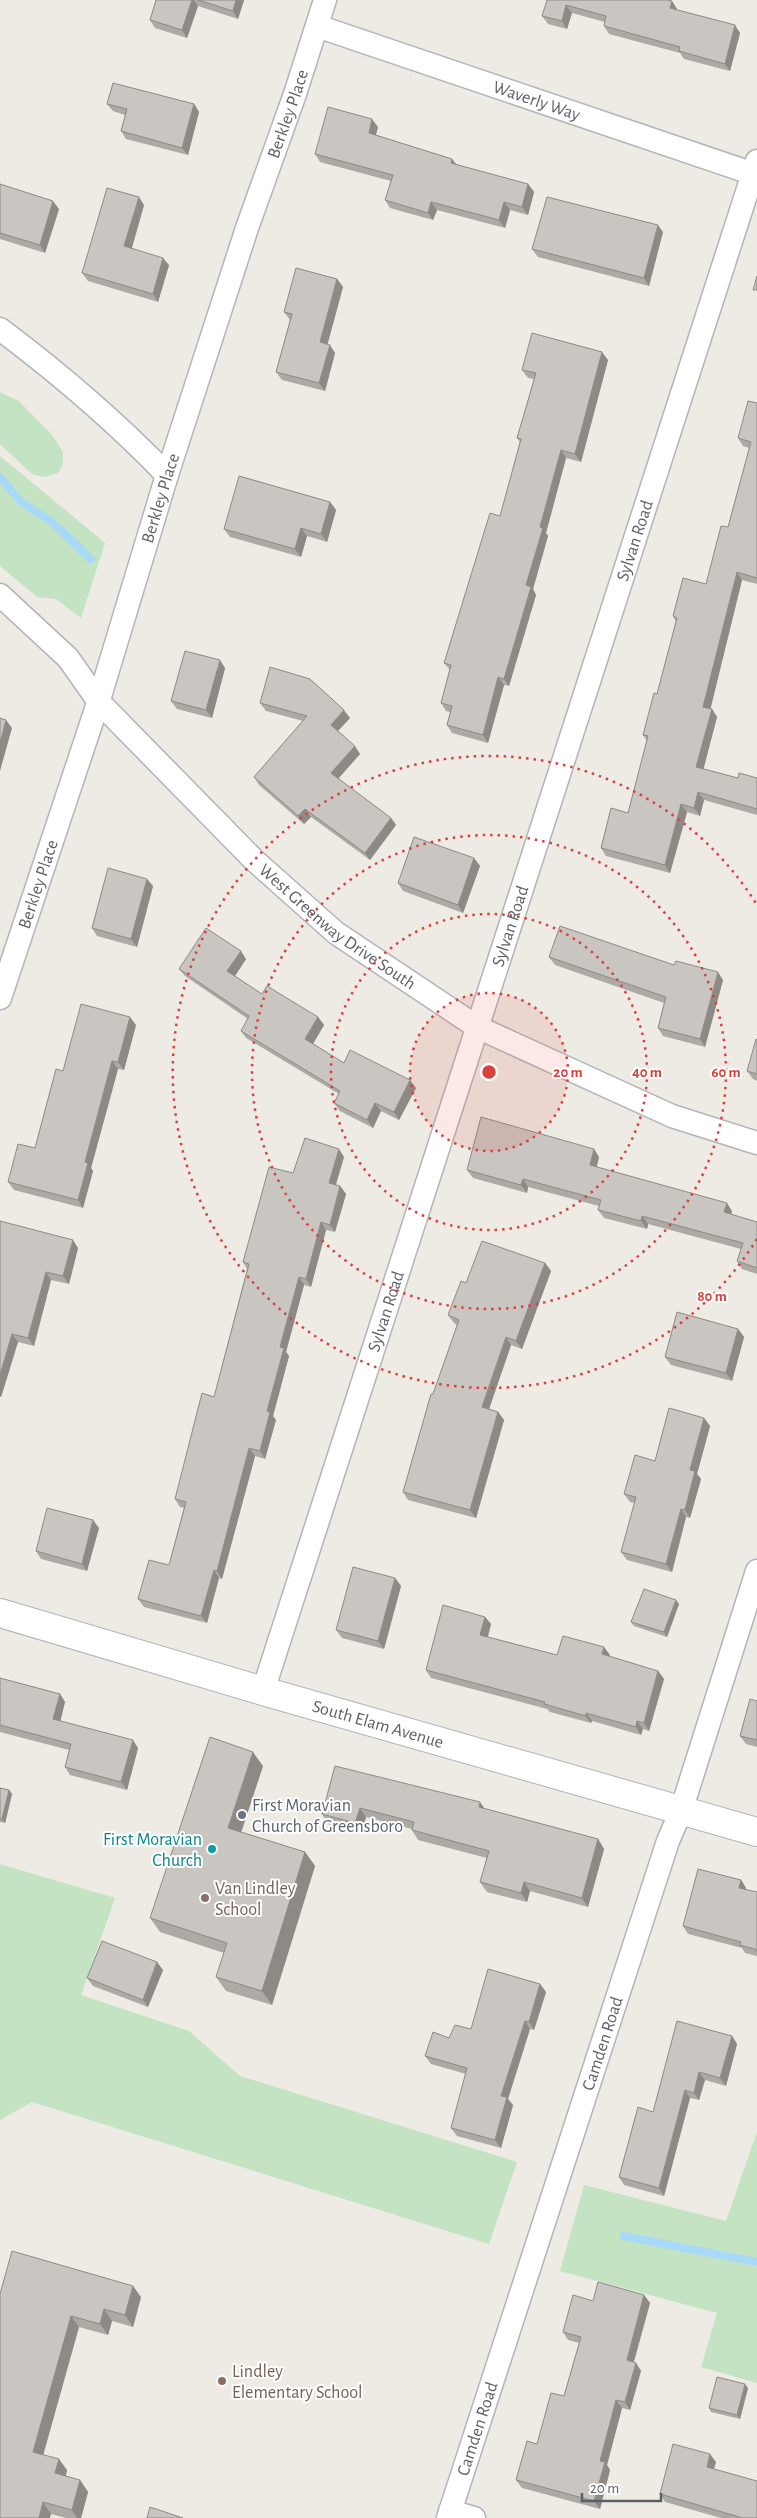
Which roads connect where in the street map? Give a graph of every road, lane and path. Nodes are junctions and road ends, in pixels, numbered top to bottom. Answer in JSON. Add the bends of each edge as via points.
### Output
{"nodes":[{"id":1,"x":325,"y":0,"type":"edge"},
{"id":2,"x":317,"y":26,"type":"junction"},
{"id":3,"x":756,"y":170,"type":"edge"},
{"id":4,"x":0,"y":329,"type":"edge"},
{"id":5,"x":167,"y":475,"type":"junction"},
{"id":6,"x":0,"y":595,"type":"edge"},
{"id":7,"x":99,"y":702,"type":"junction"},
{"id":8,"x":0,"y":998,"type":"edge"},
{"id":9,"x":477,"y":1027,"type":"junction"},
{"id":10,"x":757,"y":1143,"type":"edge"},
{"id":11,"x":757,"y":1570,"type":"edge"},
{"id":12,"x":0,"y":1613,"type":"edge"},
{"id":13,"x":263,"y":1691,"type":"junction"},
{"id":14,"x":681,"y":1811,"type":"junction"},
{"id":15,"x":757,"y":1832,"type":"edge"},
{"id":16,"x":449,"y":2514,"type":"edge"},
{"id":17,"x":474,"y":2518,"type":"edge"}],
"edges":[{"from":1,"to":2,"type":"street","name":"Berkley Place"},
{"from":2,"to":3,"type":"street","name":"Waverly Way"},
{"from":2,"to":5,"type":"street","name":"Berkley Place"},
{"from":3,"to":9,"type":"street","name":"Sylvan Road"},
{"from":4,"to":5,"type":"street","via":[[97,406]]},
{"from":5,"to":7,"type":"street","name":"Berkley Place"},
{"from":6,"to":7,"type":"street","name":"West Greenway Drive South","via":[[68,658]]},
{"from":7,"to":8,"type":"street","name":"Berkley Place"},
{"from":7,"to":9,"type":"street","name":"West Greenway Drive South","via":[[254,860],[336,934]]},
{"from":9,"to":10,"type":"street","name":"West Greenway Drive South","via":[[672,1116]]},
{"from":9,"to":13,"type":"street","name":"Sylvan Road"},
{"from":11,"to":14,"type":"street","name":"Camden Road"},
{"from":12,"to":13,"type":"street","name":"South Elam Avenue"},
{"from":13,"to":14,"type":"street","name":"South Elam Avenue"},
{"from":14,"to":15,"type":"street","name":"South Elam Avenue"},
{"from":14,"to":16,"type":"street","name":"Camden Road","via":[[662,1860]]},
{"from":16,"to":17,"type":"street"}]}
